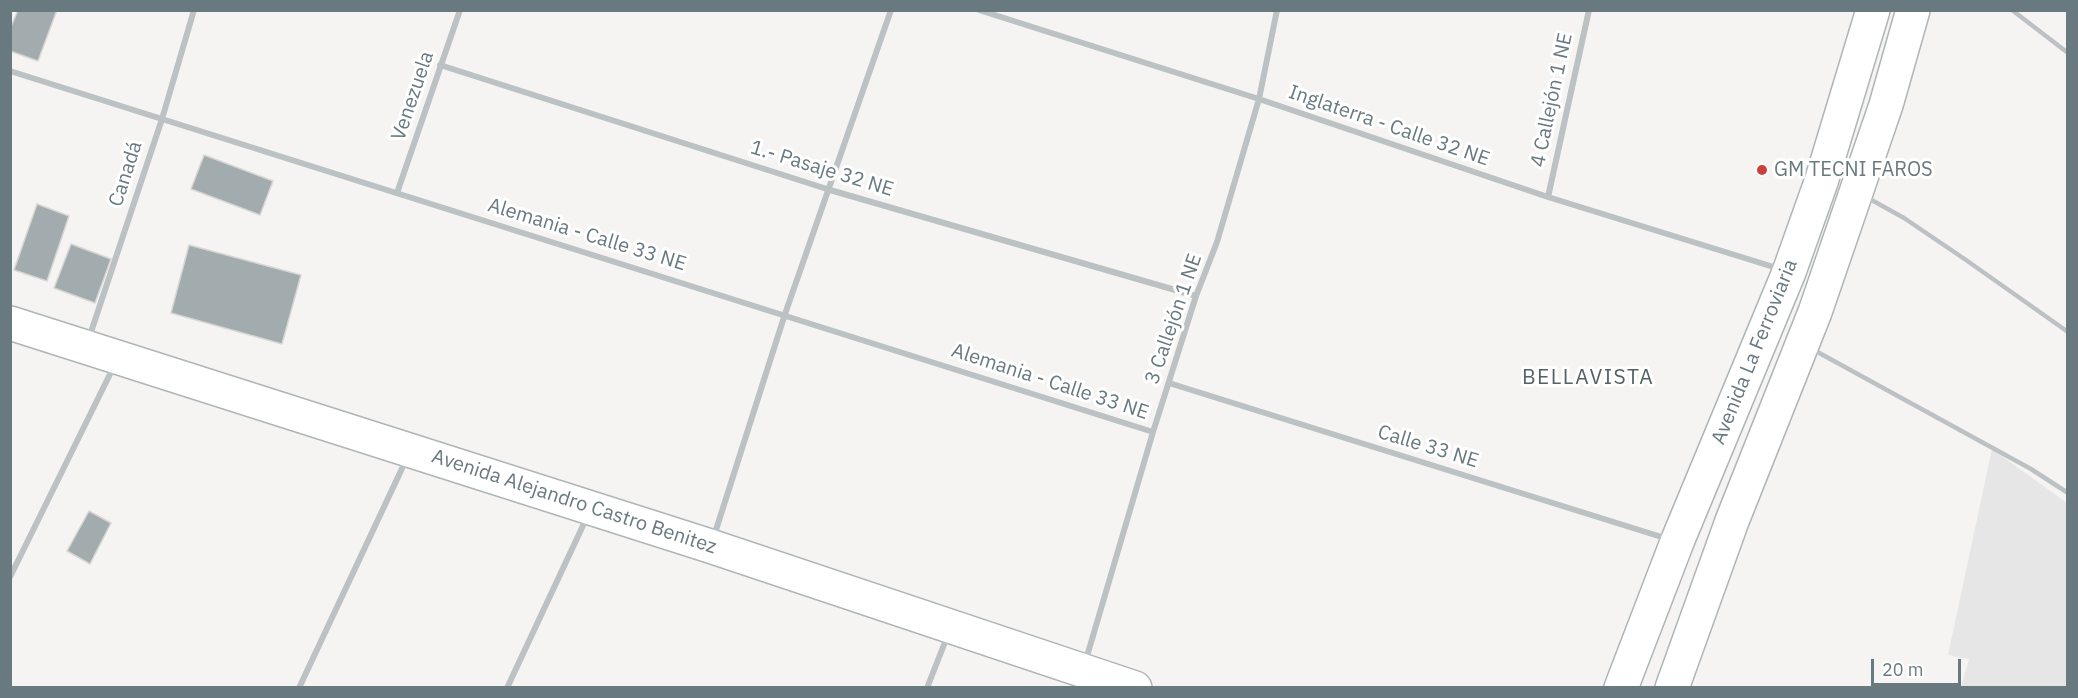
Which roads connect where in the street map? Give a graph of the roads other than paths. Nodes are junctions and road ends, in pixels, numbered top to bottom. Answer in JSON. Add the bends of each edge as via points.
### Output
{"nodes":[{"id":1,"x":194,"y":10,"type":"edge"},
{"id":2,"x":460,"y":10,"type":"edge"},
{"id":3,"x":891,"y":10,"type":"edge"},
{"id":4,"x":979,"y":10,"type":"edge"},
{"id":5,"x":1277,"y":10,"type":"edge"},
{"id":6,"x":1588,"y":10,"type":"edge"},
{"id":7,"x":1873,"y":10,"type":"edge"},
{"id":8,"x":1913,"y":10,"type":"edge"},
{"id":9,"x":2012,"y":10,"type":"edge"},
{"id":10,"x":2067,"y":53,"type":"edge"},
{"id":11,"x":440,"y":65,"type":"junction"},
{"id":12,"x":10,"y":71,"type":"edge"},
{"id":13,"x":1259,"y":99,"type":"junction"},
{"id":14,"x":162,"y":119,"type":"junction"},
{"id":15,"x":830,"y":190,"type":"junction"},
{"id":16,"x":1857,"y":191,"type":"junction"},
{"id":17,"x":397,"y":193,"type":"junction"},
{"id":18,"x":1548,"y":197,"type":"junction"},
{"id":19,"x":1789,"y":272,"type":"junction"},
{"id":20,"x":1196,"y":296,"type":"junction"},
{"id":21,"x":785,"y":314,"type":"junction"},
{"id":22,"x":10,"y":323,"type":"edge"},
{"id":23,"x":2067,"y":332,"type":"edge"},
{"id":24,"x":1802,"y":343,"type":"junction"},
{"id":25,"x":86,"y":347,"type":"junction"},
{"id":26,"x":118,"y":357,"type":"junction"},
{"id":27,"x":1169,"y":384,"type":"junction"},
{"id":28,"x":1153,"y":432,"type":"junction"},
{"id":29,"x":411,"y":450,"type":"junction"},
{"id":30,"x":2067,"y":493,"type":"edge"},
{"id":31,"x":591,"y":508,"type":"junction"},
{"id":32,"x":1677,"y":542,"type":"junction"},
{"id":33,"x":710,"y":546,"type":"junction"},
{"id":34,"x":14,"y":562,"type":"edge"},
{"id":35,"x":10,"y":577,"type":"edge"},
{"id":36,"x":952,"y":625,"type":"junction"},
{"id":37,"x":1083,"y":670,"type":"junction"},
{"id":38,"x":299,"y":687,"type":"edge"},
{"id":39,"x":507,"y":687,"type":"edge"},
{"id":40,"x":927,"y":687,"type":"edge"},
{"id":41,"x":1135,"y":687,"type":"edge"},
{"id":42,"x":1621,"y":687,"type":"edge"},
{"id":43,"x":1672,"y":687,"type":"edge"}],
"edges":[{"from":1,"to":14,"type":"street","name":"Canadá"},
{"from":2,"to":11,"type":"street","name":"Venezuela"},
{"from":3,"to":15,"type":"street"},
{"from":4,"to":13,"type":"street","name":"Inglaterra - Calle 32 NE"},
{"from":5,"to":13,"type":"street","name":"3 Callejón 1 NE"},
{"from":6,"to":18,"type":"street","name":"4 Callejón 1 NE"},
{"from":7,"to":19,"type":"main road","name":"Avenida La Ferroviaria"},
{"from":8,"to":16,"type":"main road","name":"Avenida La Ferroviaria"},
{"from":9,"to":10,"type":"lane"},
{"from":11,"to":15,"type":"street","name":"1.- Pasaje 32 NE"},
{"from":11,"to":17,"type":"street","name":"Venezuela"},
{"from":12,"to":14,"type":"street","name":"Alemania - Calle 33 NE"},
{"from":13,"to":18,"type":"street","name":"Inglaterra - Calle 32 NE"},
{"from":13,"to":20,"type":"street","name":"3 Callejón 1 NE","via":[[1217,242]]},
{"from":14,"to":17,"type":"street","name":"Alemania - Calle 33 NE"},
{"from":14,"to":25,"type":"street","name":"Canadá"},
{"from":15,"to":20,"type":"street","name":"1.- Pasaje 32 NE"},
{"from":15,"to":21,"type":"street"},
{"from":16,"to":23,"type":"lane","via":[[1904,218]]},
{"from":16,"to":24,"type":"main road","name":"Avenida La Ferroviaria"},
{"from":17,"to":21,"type":"street","name":"Alemania - Calle 33 NE"},
{"from":18,"to":19,"type":"street","name":"Inglaterra - Calle 32 NE"},
{"from":19,"to":32,"type":"main road","name":"Avenida La Ferroviaria"},
{"from":20,"to":27,"type":"street","name":"3 Callejón 1 NE"},
{"from":21,"to":28,"type":"street","name":"Alemania - Calle 33 NE"},
{"from":21,"to":33,"type":"street"},
{"from":22,"to":25,"type":"main road","name":"Avenida Alejandro Castro Benitez"},
{"from":24,"to":30,"type":"lane","via":[[2031,469]]},
{"from":24,"to":43,"type":"main road","name":"Avenida La Ferroviaria"},
{"from":25,"to":26,"type":"main road","name":"Avenida Alejandro Castro Benitez"},
{"from":26,"to":29,"type":"main road","name":"Avenida Alejandro Castro Benitez"},
{"from":26,"to":34,"type":"street"},
{"from":27,"to":28,"type":"street","name":"3 Callejón 1 NE"},
{"from":27,"to":32,"type":"street","name":"Calle 33 NE"},
{"from":28,"to":37,"type":"street","name":"3 Callejón 1 NE"},
{"from":29,"to":31,"type":"main road","name":"Avenida Alejandro Castro Benitez"},
{"from":29,"to":38,"type":"street"},
{"from":31,"to":33,"type":"main road","name":"Avenida Alejandro Castro Benitez"},
{"from":31,"to":39,"type":"street"},
{"from":32,"to":42,"type":"main road","name":"Avenida La Ferroviaria"},
{"from":33,"to":36,"type":"main road","name":"Avenida Alejandro Castro Benitez"},
{"from":34,"to":35,"type":"street"},
{"from":36,"to":37,"type":"main road","name":"Avenida Alejandro Castro Benitez"},
{"from":36,"to":40,"type":"street"},
{"from":37,"to":41,"type":"main road","name":"Avenida Alejandro Castro Benitez"}]}
